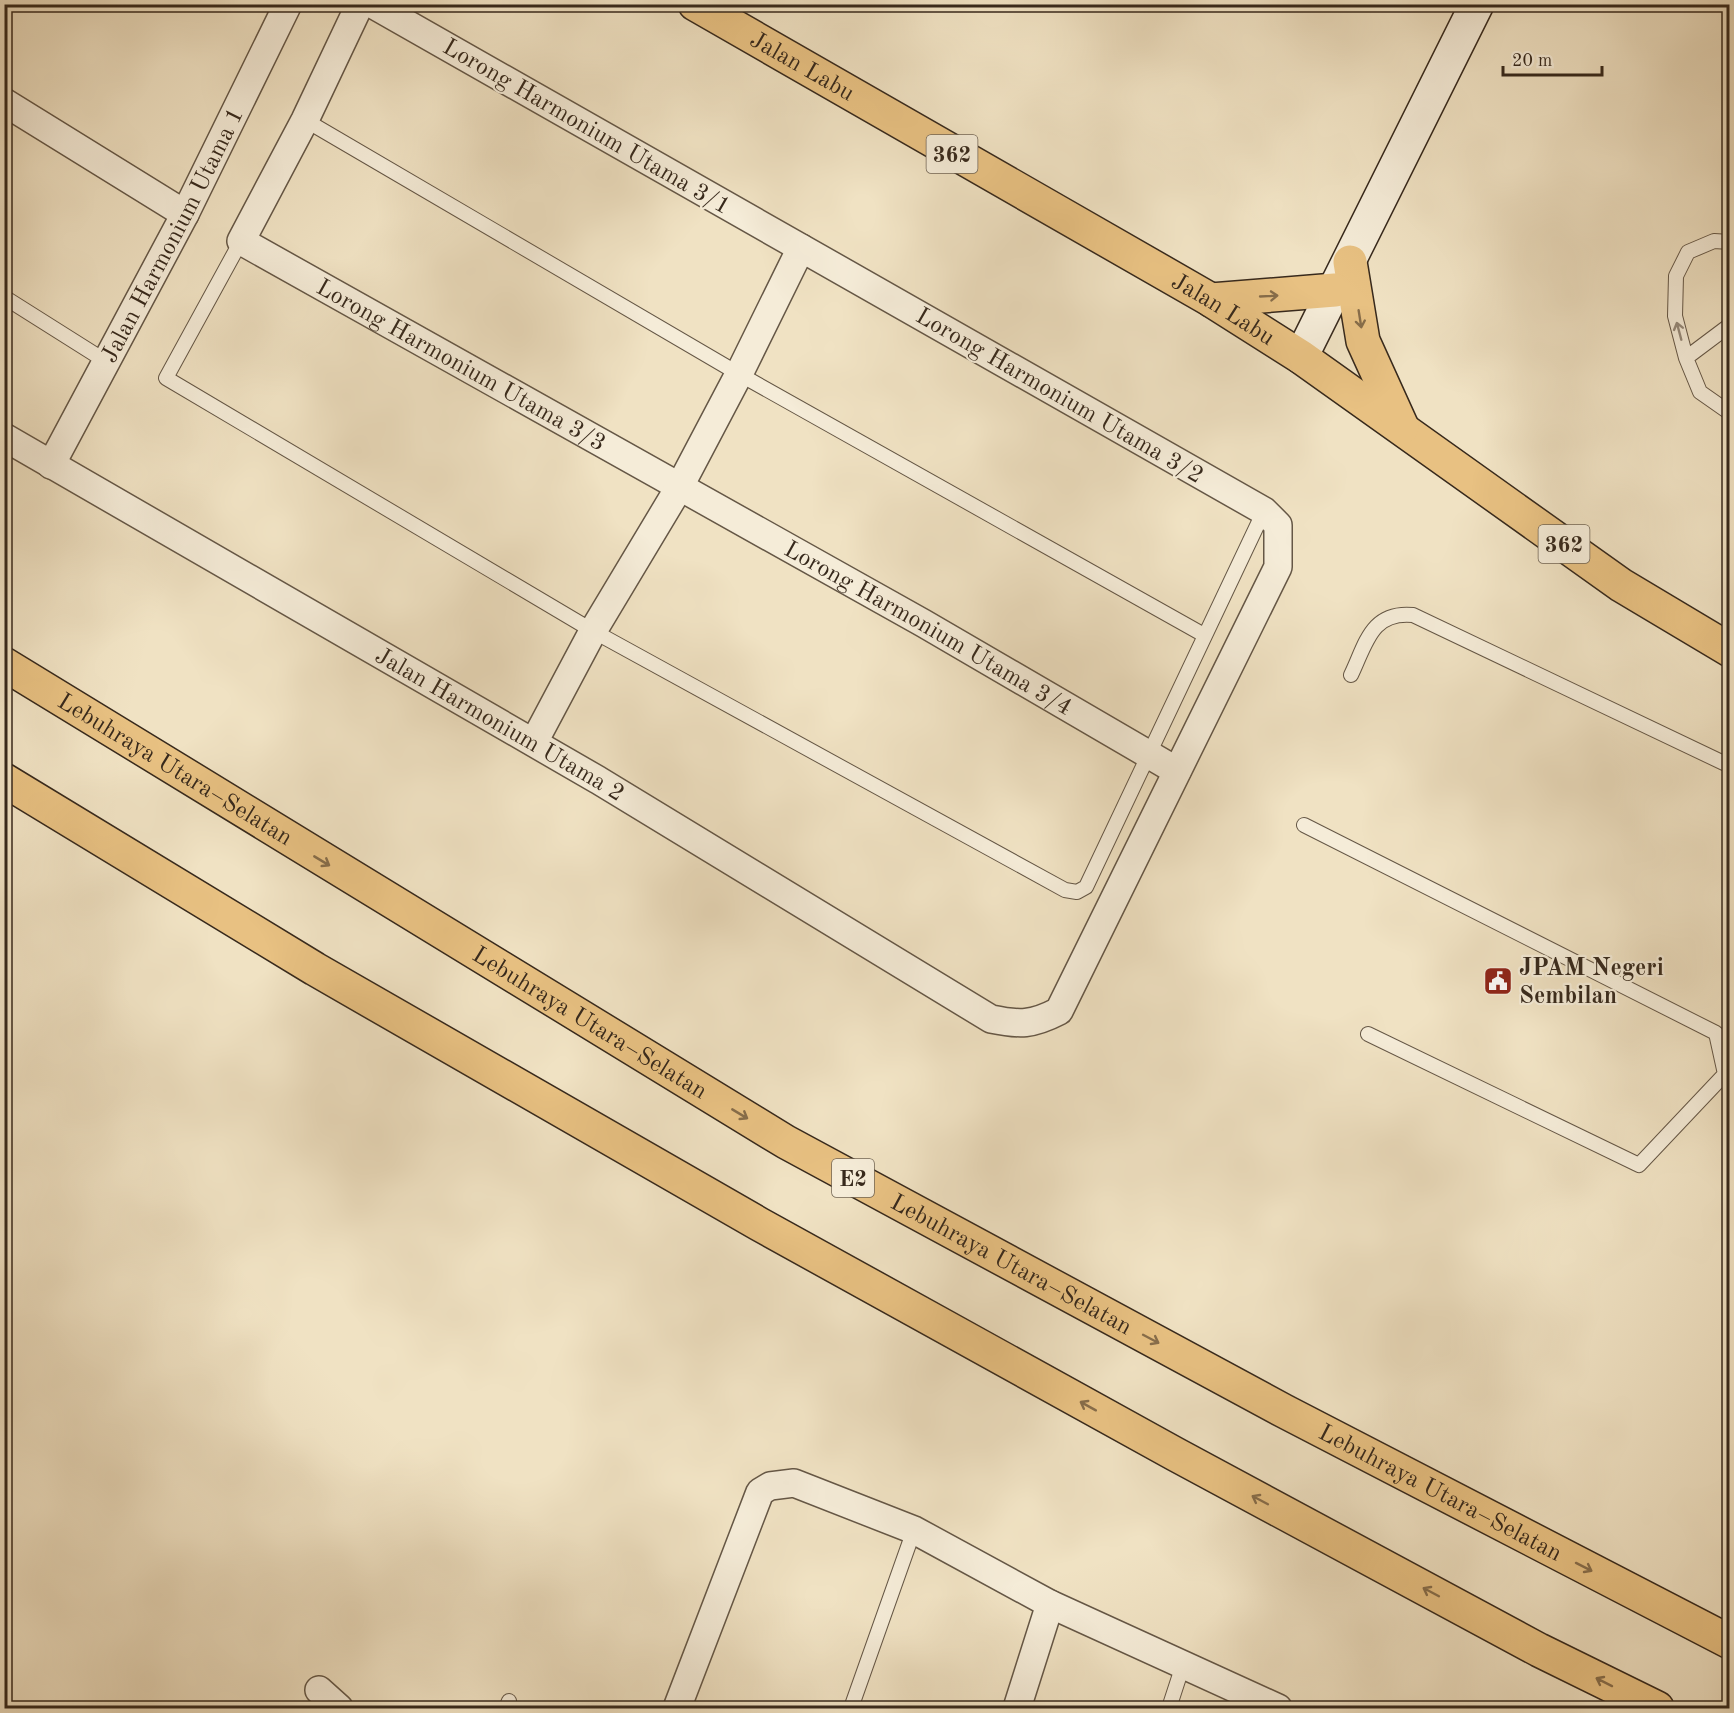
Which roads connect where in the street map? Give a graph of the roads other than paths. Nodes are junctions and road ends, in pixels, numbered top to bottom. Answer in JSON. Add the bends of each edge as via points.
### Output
{"nodes":[{"id":1,"x":288,"y":4,"type":"edge"},
{"id":2,"x":360,"y":4,"type":"edge"},
{"id":3,"x":372,"y":4,"type":"edge"},
{"id":4,"x":696,"y":4,"type":"edge"},
{"id":5,"x":1477,"y":4,"type":"edge"},
{"id":6,"x":4,"y":102,"type":"edge"},
{"id":7,"x":305,"y":120,"type":"junction"},
{"id":8,"x":185,"y":214,"type":"junction"},
{"id":9,"x":241,"y":241,"type":"junction"},
{"id":10,"x":1730,"y":242,"type":"edge"},
{"id":11,"x":801,"y":248,"type":"junction"},
{"id":12,"x":1342,"y":276,"type":"junction"},
{"id":13,"x":4,"y":297,"type":"edge"},
{"id":14,"x":1211,"y":300,"type":"junction"},
{"id":15,"x":1730,"y":325,"type":"edge"},
{"id":16,"x":1301,"y":357,"type":"junction"},
{"id":17,"x":1686,"y":358,"type":"junction"},
{"id":18,"x":107,"y":362,"type":"junction"},
{"id":19,"x":740,"y":374,"type":"junction"},
{"id":20,"x":1730,"y":413,"type":"edge"},
{"id":21,"x":1403,"y":430,"type":"junction"},
{"id":22,"x":4,"y":437,"type":"edge"},
{"id":23,"x":51,"y":465,"type":"junction"},
{"id":24,"x":680,"y":486,"type":"junction"},
{"id":25,"x":1264,"y":511,"type":"junction"},
{"id":26,"x":593,"y":631,"type":"junction"},
{"id":27,"x":1204,"y":635,"type":"junction"},
{"id":28,"x":1730,"y":650,"type":"edge"},
{"id":29,"x":4,"y":664,"type":"edge"},
{"id":30,"x":1351,"y":675,"type":"dead end"},
{"id":31,"x":534,"y":742,"type":"junction"},
{"id":32,"x":1150,"y":756,"type":"junction"},
{"id":33,"x":1730,"y":766,"type":"edge"},
{"id":34,"x":1177,"y":771,"type":"junction"},
{"id":35,"x":4,"y":780,"type":"edge"},
{"id":36,"x":1304,"y":825,"type":"dead end"},
{"id":37,"x":1368,"y":1034,"type":"dead end"},
{"id":38,"x":1727,"y":1075,"type":"edge"},
{"id":39,"x":914,"y":1530,"type":"junction"},
{"id":40,"x":1050,"y":1604,"type":"junction"},
{"id":41,"x":1730,"y":1642,"type":"edge"},
{"id":42,"x":1183,"y":1665,"type":"junction"},
{"id":43,"x":319,"y":1690,"type":"dead end"},
{"id":44,"x":339,"y":1708,"type":"edge"},
{"id":45,"x":677,"y":1708,"type":"edge"},
{"id":46,"x":850,"y":1708,"type":"edge"},
{"id":47,"x":1017,"y":1708,"type":"edge"},
{"id":48,"x":1169,"y":1708,"type":"edge"},
{"id":49,"x":1278,"y":1708,"type":"edge"},
{"id":50,"x":1657,"y":1708,"type":"edge"}],
"edges":[{"from":1,"to":8,"type":"street","name":"Jalan Harmonium Utama 1"},
{"from":2,"to":7,"type":"street"},
{"from":3,"to":11,"type":"street","name":"Lorong Harmonium Utama 3/1"},
{"from":4,"to":14,"type":"main road","name":"Jalan Labu","number":"362"},
{"from":5,"to":12,"type":"main road"},
{"from":6,"to":8,"type":"street"},
{"from":7,"to":9,"type":"street"},
{"from":7,"to":19,"type":"lane"},
{"from":8,"to":18,"type":"street","name":"Jalan Harmonium Utama 1"},
{"from":9,"to":24,"type":"street","name":"Lorong Harmonium Utama 3/3"},
{"from":9,"to":26,"type":"lane","via":[[166,378]]},
{"from":17,"to":10,"type":"lane","one_way":true,"via":[[1675,316],[1676,276],[1688,252],[1713,241]]},
{"from":11,"to":19,"type":"street"},
{"from":11,"to":25,"type":"street","name":"Lorong Harmonium Utama 3/2"},
{"from":14,"to":12,"type":"main road","one_way":true},
{"from":12,"to":16,"type":"main road"},
{"from":12,"to":21,"type":"main road","one_way":true,"via":[[1363,341]]},
{"from":13,"to":18,"type":"lane"},
{"from":14,"to":16,"type":"main road","name":"Jalan Labu","number":"362"},
{"from":15,"to":17,"type":"lane"},
{"from":16,"to":21,"type":"main road","name":"Jalan Labu","number":"362"},
{"from":17,"to":20,"type":"lane","via":[[1700,392]]},
{"from":18,"to":23,"type":"street","name":"Jalan Harmonium Utama 1"},
{"from":19,"to":24,"type":"street"},
{"from":19,"to":27,"type":"lane"},
{"from":21,"to":28,"type":"main road","name":"Jalan Labu","number":"362","via":[[1621,585]]},
{"from":22,"to":23,"type":"street","name":"Jalan Harmonium Utama 2"},
{"from":23,"to":31,"type":"street","name":"Jalan Harmonium Utama 2"},
{"from":24,"to":26,"type":"street"},
{"from":24,"to":32,"type":"street","name":"Lorong Harmonium Utama 3/4"},
{"from":25,"to":27,"type":"lane"},
{"from":25,"to":34,"type":"street","via":[[1278,525],[1278,567]]},
{"from":26,"to":31,"type":"street"},
{"from":26,"to":32,"type":"lane","via":[[1065,890],[1086,887]]},
{"from":27,"to":32,"type":"lane"},
{"from":29,"to":41,"type":"main road","name":"Lebuhraya Utara–Selatan","number":"E2","one_way":true,"via":[[786,1142],[1284,1411]]},
{"from":30,"to":33,"type":"lane","via":[[1377,623],[1388,616],[1413,615]]},
{"from":31,"to":34,"type":"street","name":"Jalan Harmonium Utama 2","via":[[991,1018],[1016,1024],[1037,1022],[1059,1011]]},
{"from":32,"to":34,"type":"street","name":"Lorong Harmonium Utama 3/4"},
{"from":50,"to":35,"type":"main road","one_way":true,"via":[[1539,1650],[1175,1454],[759,1224],[315,969]]},
{"from":36,"to":38,"type":"lane","via":[[1716,1033]]},
{"from":37,"to":38,"type":"lane","via":[[1639,1166]]},
{"from":39,"to":40,"type":"street"},
{"from":39,"to":45,"type":"street","via":[[794,1483],[770,1486],[760,1492]]},
{"from":39,"to":46,"type":"lane"},
{"from":40,"to":42,"type":"street"},
{"from":40,"to":47,"type":"street"},
{"from":42,"to":48,"type":"lane"},
{"from":42,"to":49,"type":"street"},
{"from":43,"to":44,"type":"street"}]}
